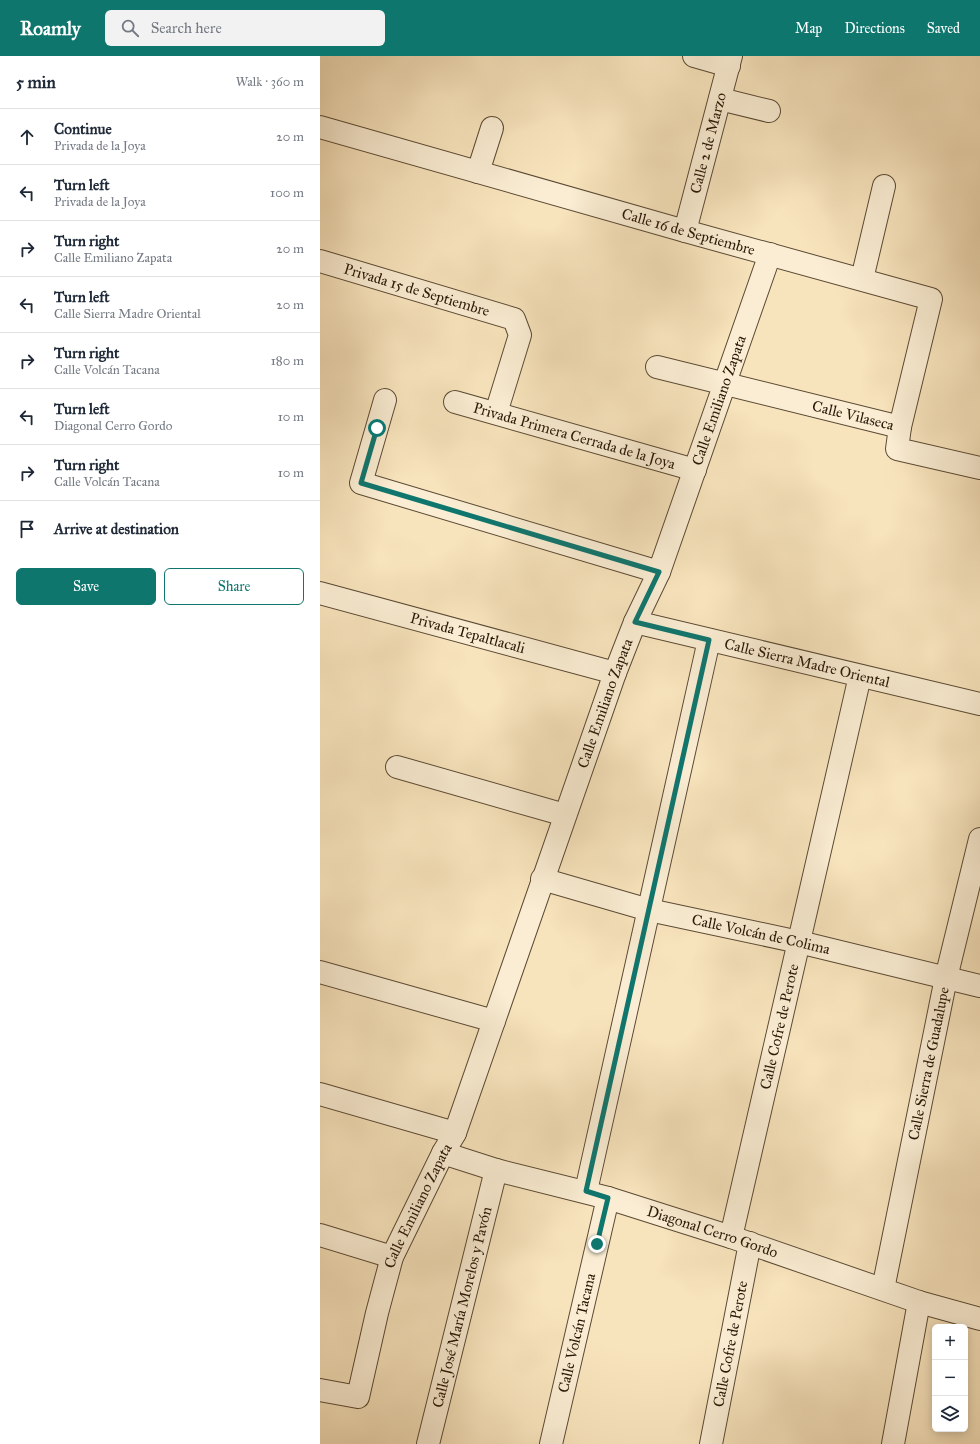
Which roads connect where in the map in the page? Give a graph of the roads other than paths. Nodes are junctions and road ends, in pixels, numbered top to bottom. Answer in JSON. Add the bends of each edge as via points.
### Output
{"nodes":[{"id":1,"x":694,"y":56,"type":"edge"},
{"id":2,"x":730,"y":61,"type":"edge"},
{"id":3,"x":720,"y":99,"type":"junction"},
{"id":4,"x":768,"y":111,"type":"dead end"},
{"id":5,"x":320,"y":127,"type":"edge"},
{"id":6,"x":492,"y":128,"type":"dead end"},
{"id":7,"x":478,"y":172,"type":"junction"},
{"id":8,"x":884,"y":186,"type":"dead end"},
{"id":9,"x":685,"y":231,"type":"junction"},
{"id":10,"x":770,"y":254,"type":"junction"},
{"id":11,"x":320,"y":261,"type":"edge"},
{"id":12,"x":862,"y":279,"type":"junction"},
{"id":13,"x":657,"y":368,"type":"dead end"},
{"id":14,"x":725,"y":383,"type":"junction"},
{"id":15,"x":385,"y":400,"type":"dead end"},
{"id":16,"x":455,"y":402,"type":"dead end"},
{"id":17,"x":496,"y":413,"type":"junction"},
{"id":18,"x":900,"y":426,"type":"junction"},
{"id":19,"x":980,"y":468,"type":"edge"},
{"id":20,"x":695,"y":470,"type":"junction"},
{"id":21,"x":659,"y":572,"type":"junction"},
{"id":22,"x":320,"y":593,"type":"edge"},
{"id":23,"x":635,"y":622,"type":"junction"},
{"id":24,"x":709,"y":640,"type":"junction"},
{"id":25,"x":615,"y":674,"type":"junction"},
{"id":26,"x":860,"y":676,"type":"junction"},
{"id":27,"x":980,"y":704,"type":"edge"},
{"id":28,"x":397,"y":767,"type":"dead end"},
{"id":29,"x":565,"y":815,"type":"junction"},
{"id":30,"x":980,"y":839,"type":"edge"},
{"id":31,"x":542,"y":879,"type":"junction"},
{"id":32,"x":649,"y":910,"type":"junction"},
{"id":33,"x":799,"y":942,"type":"junction"},
{"id":34,"x":320,"y":972,"type":"edge"},
{"id":35,"x":946,"y":978,"type":"junction"},
{"id":36,"x":980,"y":986,"type":"edge"},
{"id":37,"x":494,"y":1021,"type":"junction"},
{"id":38,"x":320,"y":1094,"type":"edge"},
{"id":39,"x":455,"y":1134,"type":"junction"},
{"id":40,"x":443,"y":1153,"type":"junction"},
{"id":41,"x":496,"y":1170,"type":"junction"},
{"id":42,"x":586,"y":1191,"type":"junction"},
{"id":43,"x":608,"y":1198,"type":"junction"},
{"id":44,"x":320,"y":1235,"type":"edge"},
{"id":45,"x":740,"y":1240,"type":"junction"},
{"id":46,"x":392,"y":1257,"type":"junction"},
{"id":47,"x":883,"y":1289,"type":"junction"},
{"id":48,"x":919,"y":1302,"type":"junction"},
{"id":49,"x":980,"y":1319,"type":"edge"},
{"id":50,"x":321,"y":1395,"type":"edge"},
{"id":51,"x":428,"y":1444,"type":"edge"},
{"id":52,"x":551,"y":1444,"type":"edge"},
{"id":53,"x":711,"y":1444,"type":"edge"},
{"id":54,"x":893,"y":1444,"type":"edge"}],
"edges":[{"from":1,"to":2,"type":"street"},
{"from":2,"to":3,"type":"street","name":"Calle 2 de Marzo"},
{"from":3,"to":4,"type":"street"},
{"from":3,"to":9,"type":"street","name":"Calle 2 de Marzo"},
{"from":5,"to":7,"type":"street","name":"Calle 16 de Septiembre"},
{"from":6,"to":7,"type":"street"},
{"from":7,"to":9,"type":"street","name":"Calle 16 de Septiembre"},
{"from":8,"to":12,"type":"street"},
{"from":9,"to":10,"type":"street","name":"Calle 16 de Septiembre"},
{"from":10,"to":12,"type":"street","name":"Calle 16 de Septiembre"},
{"from":10,"to":14,"type":"street","name":"Calle Emiliano Zapata"},
{"from":11,"to":17,"type":"street","name":"Privada 15 de Septiembre","via":[[514,319],[520,335]]},
{"from":12,"to":18,"type":"street","name":"Calle 16 de Septiembre","via":[[931,299]]},
{"from":13,"to":14,"type":"street","name":"Calle Vilaseca"},
{"from":14,"to":18,"type":"street","name":"Calle Vilaseca"},
{"from":14,"to":20,"type":"street","name":"Calle Emiliano Zapata"},
{"from":15,"to":21,"type":"street","via":[[361,483]]},
{"from":16,"to":17,"type":"street","name":"Privada Primera Cerrada de la Joya"},
{"from":17,"to":20,"type":"street","name":"Privada Primera Cerrada de la Joya"},
{"from":18,"to":19,"type":"street","name":"Calle Vilaseca","via":[[897,449]]},
{"from":20,"to":21,"type":"street","name":"Calle Emiliano Zapata"},
{"from":21,"to":23,"type":"street","name":"Calle Emiliano Zapata"},
{"from":22,"to":25,"type":"street","name":"Privada Tepaltlacali"},
{"from":23,"to":24,"type":"street","name":"Calle Sierra Madre Oriental"},
{"from":23,"to":25,"type":"street","name":"Calle Emiliano Zapata"},
{"from":24,"to":26,"type":"street","name":"Calle Sierra Madre Oriental"},
{"from":24,"to":32,"type":"street"},
{"from":25,"to":29,"type":"street","name":"Calle Emiliano Zapata"},
{"from":26,"to":27,"type":"street","name":"Calle Sierra Madre Oriental"},
{"from":26,"to":33,"type":"street","name":"Calle Cofre de Perote"},
{"from":28,"to":29,"type":"street"},
{"from":29,"to":31,"type":"street","name":"Calle Emiliano Zapata"},
{"from":30,"to":35,"type":"street","name":"Calle Sierra de Guadalupe"},
{"from":31,"to":32,"type":"street","name":"Calle Volcán de Colima"},
{"from":31,"to":37,"type":"street","name":"Calle Emiliano Zapata"},
{"from":32,"to":33,"type":"street","name":"Calle Volcán de Colima"},
{"from":32,"to":42,"type":"street"},
{"from":33,"to":35,"type":"street","name":"Calle Volcán de Colima"},
{"from":33,"to":45,"type":"street","name":"Calle Cofre de Perote"},
{"from":34,"to":37,"type":"street"},
{"from":35,"to":36,"type":"street","name":"Calle Volcán de Colima"},
{"from":35,"to":47,"type":"street","name":"Calle Sierra de Guadalupe"},
{"from":37,"to":39,"type":"street","name":"Calle Emiliano Zapata"},
{"from":38,"to":39,"type":"street"},
{"from":39,"to":40,"type":"street","name":"Calle Emiliano Zapata"},
{"from":40,"to":41,"type":"street","name":"Diagonal Cerro Gordo"},
{"from":40,"to":46,"type":"street","name":"Calle Emiliano Zapata"},
{"from":41,"to":42,"type":"street","name":"Diagonal Cerro Gordo"},
{"from":41,"to":51,"type":"street","name":"Calle José María Morelos y Pavón"},
{"from":42,"to":43,"type":"street","name":"Diagonal Cerro Gordo"},
{"from":43,"to":45,"type":"street","name":"Diagonal Cerro Gordo"},
{"from":43,"to":52,"type":"street","name":"Calle Volcán Tacana"},
{"from":44,"to":46,"type":"street"},
{"from":45,"to":47,"type":"street","name":"Diagonal Cerro Gordo"},
{"from":45,"to":53,"type":"street","name":"Calle Cofre de Perote"},
{"from":46,"to":50,"type":"street","name":"Calle Emiliano Zapata","via":[[358,1397]]},
{"from":47,"to":48,"type":"street","name":"Diagonal Cerro Gordo"},
{"from":48,"to":49,"type":"street","name":"Diagonal Cerro Gordo"},
{"from":48,"to":54,"type":"street"}]}
